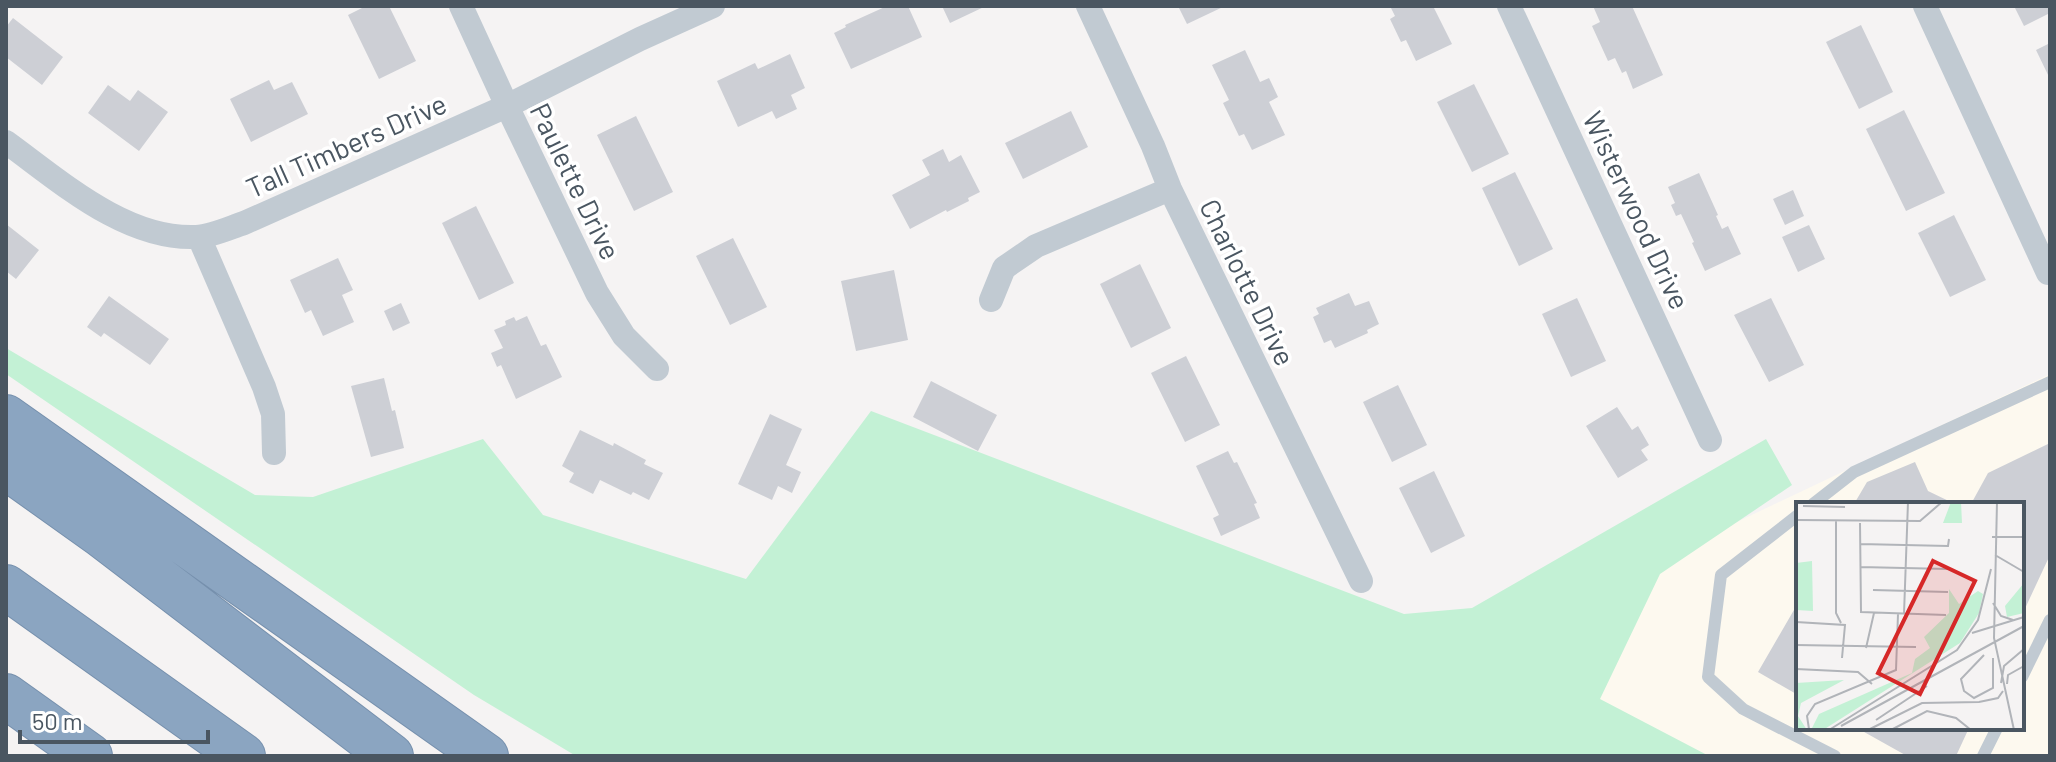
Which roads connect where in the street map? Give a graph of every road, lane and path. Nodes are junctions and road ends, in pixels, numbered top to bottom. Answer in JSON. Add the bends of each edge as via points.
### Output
{"nodes":[{"id":1,"x":461,"y":6,"type":"edge"},
{"id":2,"x":713,"y":6,"type":"edge"},
{"id":3,"x":1088,"y":6,"type":"edge"},
{"id":4,"x":1509,"y":6,"type":"edge"},
{"id":5,"x":1925,"y":6,"type":"edge"},
{"id":6,"x":507,"y":106,"type":"junction"},
{"id":7,"x":6,"y":142,"type":"edge"},
{"id":8,"x":1170,"y":189,"type":"junction"},
{"id":9,"x":199,"y":237,"type":"junction"},
{"id":10,"x":2048,"y":273,"type":"dead end"},
{"id":11,"x":991,"y":300,"type":"dead end"},
{"id":12,"x":657,"y":369,"type":"dead end"},
{"id":13,"x":2050,"y":382,"type":"edge"},
{"id":14,"x":6,"y":417,"type":"edge"},
{"id":15,"x":1710,"y":440,"type":"dead end"},
{"id":16,"x":274,"y":453,"type":"dead end"},
{"id":17,"x":6,"y":467,"type":"edge"},
{"id":18,"x":1816,"y":502,"type":"edge"},
{"id":19,"x":1796,"y":517,"type":"edge"},
{"id":20,"x":1361,"y":581,"type":"dead end"},
{"id":21,"x":6,"y":587,"type":"edge"},
{"id":22,"x":2050,"y":620,"type":"edge"},
{"id":23,"x":2024,"y":673,"type":"edge"},
{"id":24,"x":6,"y":696,"type":"edge"},
{"id":25,"x":6,"y":715,"type":"edge"},
{"id":26,"x":1996,"y":730,"type":"edge"},
{"id":27,"x":71,"y":756,"type":"edge"},
{"id":28,"x":90,"y":756,"type":"edge"},
{"id":29,"x":243,"y":756,"type":"edge"},
{"id":30,"x":391,"y":756,"type":"edge"},
{"id":31,"x":486,"y":756,"type":"edge"},
{"id":32,"x":1835,"y":756,"type":"edge"},
{"id":33,"x":1983,"y":756,"type":"edge"}],
"edges":[{"from":1,"to":6,"type":"street","name":"Paulette Drive"},
{"from":2,"to":6,"type":"street","name":"Tall Timbers Drive"},
{"from":3,"to":8,"type":"street","name":"Charlotte Drive"},
{"from":4,"to":15,"type":"street","name":"Wisterwood Drive"},
{"from":5,"to":10,"type":"street"},
{"from":6,"to":9,"type":"street","name":"Tall Timbers Drive","via":[[244,223]]},
{"from":6,"to":12,"type":"street","name":"Paulette Drive","via":[[597,293],[624,336]]},
{"from":7,"to":9,"type":"street","name":"Tall Timbers Drive","via":[[100,209],[142,228]]},
{"from":8,"to":11,"type":"street","via":[[1036,246],[1004,268]]},
{"from":8,"to":20,"type":"street","name":"Charlotte Drive"},
{"from":9,"to":16,"type":"street","via":[[264,387],[273,414]]},
{"from":13,"to":18,"type":"lane","via":[[1854,472]]},
{"from":14,"to":31,"type":"highway"},
{"from":17,"to":30,"type":"highway"},
{"from":19,"to":32,"type":"lane","via":[[1721,575],[1708,677],[1743,709]]},
{"from":21,"to":29,"type":"highway"},
{"from":22,"to":23,"type":"lane"},
{"from":24,"to":28,"type":"highway"},
{"from":25,"to":27,"type":"highway"},
{"from":26,"to":33,"type":"lane"}]}
